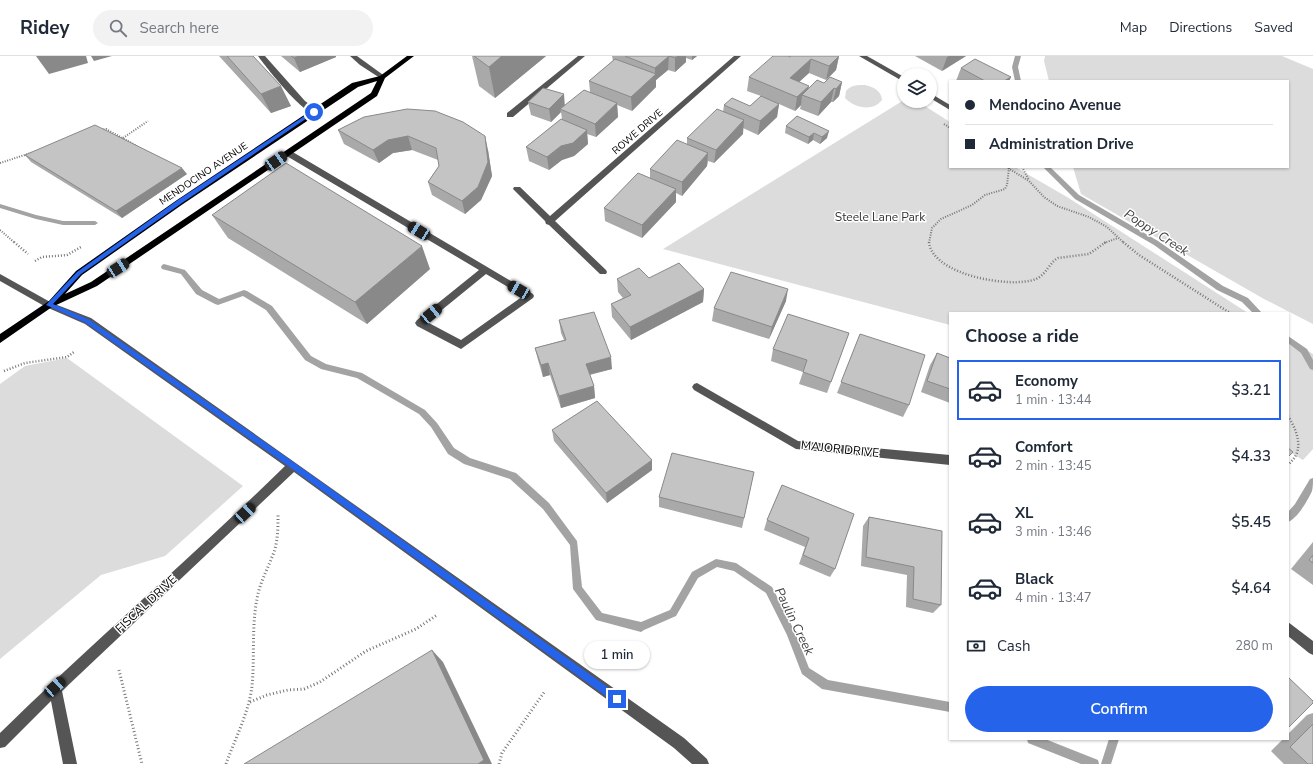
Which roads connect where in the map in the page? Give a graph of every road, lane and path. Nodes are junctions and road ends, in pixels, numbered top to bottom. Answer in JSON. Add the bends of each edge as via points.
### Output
{"nodes":[{"id":1,"x":261,"y":56,"type":"edge"},
{"id":2,"x":353,"y":56,"type":"edge"},
{"id":3,"x":411,"y":56,"type":"edge"},
{"id":4,"x":582,"y":56,"type":"edge"},
{"id":5,"x":738,"y":56,"type":"edge"},
{"id":6,"x":862,"y":56,"type":"edge"},
{"id":7,"x":897,"y":76,"type":"edge"},
{"id":8,"x":382,"y":77,"type":"junction"},
{"id":9,"x":937,"y":100,"type":"edge"},
{"id":10,"x":949,"y":107,"type":"edge"},
{"id":11,"x":314,"y":112,"type":"junction"},
{"id":12,"x":510,"y":115,"type":"dead end"},
{"id":13,"x":148,"y":121,"type":"dead end"},
{"id":14,"x":99,"y":131,"type":"edge"},
{"id":15,"x":123,"y":138,"type":"junction"},
{"id":16,"x":44,"y":148,"type":"edge"},
{"id":17,"x":142,"y":148,"type":"edge"},
{"id":18,"x":288,"y":153,"type":"junction"},
{"id":19,"x":0,"y":163,"type":"edge"},
{"id":20,"x":1008,"y":168,"type":"edge"},
{"id":21,"x":1010,"y":168,"type":"edge"},
{"id":22,"x":1023,"y":168,"type":"edge"},
{"id":23,"x":1029,"y":180,"type":"junction"},
{"id":24,"x":517,"y":189,"type":"dead end"},
{"id":25,"x":549,"y":222,"type":"junction"},
{"id":26,"x":0,"y":230,"type":"edge"},
{"id":27,"x":1118,"y":238,"type":"junction"},
{"id":28,"x":85,"y":250,"type":"dead end"},
{"id":29,"x":28,"y":254,"type":"dead end"},
{"id":30,"x":35,"y":261,"type":"dead end"},
{"id":31,"x":485,"y":270,"type":"junction"},
{"id":32,"x":603,"y":272,"type":"dead end"},
{"id":33,"x":0,"y":277,"type":"edge"},
{"id":34,"x":49,"y":305,"type":"junction"},
{"id":35,"x":1228,"y":312,"type":"edge"},
{"id":36,"x":0,"y":339,"type":"edge"},
{"id":37,"x":74,"y":352,"type":"dead end"},
{"id":38,"x":4,"y":371,"type":"dead end"},
{"id":39,"x":697,"y":387,"type":"dead end"},
{"id":40,"x":1289,"y":418,"type":"edge"},
{"id":41,"x":949,"y":460,"type":"edge"},
{"id":42,"x":1289,"y":464,"type":"edge"},
{"id":43,"x":293,"y":466,"type":"junction"},
{"id":44,"x":278,"y":515,"type":"dead end"},
{"id":45,"x":437,"y":615,"type":"dead end"},
{"id":46,"x":1289,"y":629,"type":"edge"},
{"id":47,"x":1313,"y":649,"type":"edge"},
{"id":48,"x":119,"y":670,"type":"dead end"},
{"id":49,"x":55,"y":687,"type":"junction"},
{"id":50,"x":545,"y":691,"type":"dead end"},
{"id":51,"x":249,"y":702,"type":"junction"},
{"id":52,"x":0,"y":742,"type":"edge"},
{"id":53,"x":70,"y":764,"type":"edge"},
{"id":54,"x":142,"y":764,"type":"edge"},
{"id":55,"x":226,"y":764,"type":"edge"},
{"id":56,"x":499,"y":764,"type":"edge"},
{"id":57,"x":702,"y":764,"type":"edge"}],
"edges":[{"from":1,"to":11,"type":"street","via":[[302,104]]},
{"from":2,"to":8,"type":"street"},
{"from":3,"to":8,"type":"main road","name":"MENDOCINO AVENUE"},
{"from":4,"to":12,"type":"street"},
{"from":5,"to":25,"type":"street","name":"ROWE DRIVE"},
{"from":6,"to":7,"type":"street"},
{"from":8,"to":11,"type":"main road","name":"MENDOCINO AVENUE","via":[[355,85]]},
{"from":8,"to":18,"type":"main road","name":"MENDOCINO AVENUE","via":[[374,94]]},
{"from":9,"to":10,"type":"street"},
{"from":11,"to":34,"type":"main road","name":"MENDOCINO AVENUE","via":[[79,273]]},
{"from":13,"to":15,"type":"path"},
{"from":14,"to":15,"type":"path","via":[[106,129]]},
{"from":15,"to":17,"type":"path"},
{"from":16,"to":19,"type":"path"},
{"from":18,"to":31,"type":"street"},
{"from":18,"to":34,"type":"main road","name":"MENDOCINO AVENUE","via":[[94,284]]},
{"from":20,"to":27,"type":"path","via":[[1005,189],[986,195],[972,206],[947,215],[933,226],[928,238],[929,246],[948,266],[974,276],[998,281],[1034,280],[1040,277],[1055,259],[1089,254],[1104,243]]},
{"from":21,"to":23,"type":"path"},
{"from":22,"to":23,"type":"path"},
{"from":23,"to":27,"type":"path","via":[[1044,197],[1057,206],[1089,217]]},
{"from":24,"to":25,"type":"street"},
{"from":25,"to":32,"type":"street"},
{"from":26,"to":29,"type":"path"},
{"from":27,"to":35,"type":"path","via":[[1139,255]]},
{"from":28,"to":30,"type":"path","via":[[80,247],[67,255],[42,257]]},
{"from":31,"to":31,"type":"street","via":[[530,296],[461,346],[420,323]]},
{"from":33,"to":34,"type":"street"},
{"from":34,"to":36,"type":"main road","name":"MENDOCINO AVENUE"},
{"from":34,"to":43,"type":"street","via":[[88,321]]},
{"from":37,"to":38,"type":"path","via":[[67,357],[25,362]]},
{"from":39,"to":41,"type":"street","name":"MAJOR DRIVE","via":[[796,445]]},
{"from":40,"to":42,"type":"path","via":[[1298,439],[1296,456]]},
{"from":43,"to":49,"type":"street","name":"FISCAL DRIVE"},
{"from":43,"to":57,"type":"street","via":[[679,743]]},
{"from":44,"to":51,"type":"path","via":[[278,535],[273,556],[258,595]]},
{"from":45,"to":51,"type":"path","via":[[416,629],[366,651],[320,682],[304,689],[274,694]]},
{"from":46,"to":47,"type":"street"},
{"from":48,"to":54,"type":"path"},
{"from":49,"to":52,"type":"street","name":"FISCAL DRIVE"},
{"from":49,"to":53,"type":"street"},
{"from":50,"to":56,"type":"path","via":[[502,753]]},
{"from":51,"to":55,"type":"path"}]}
